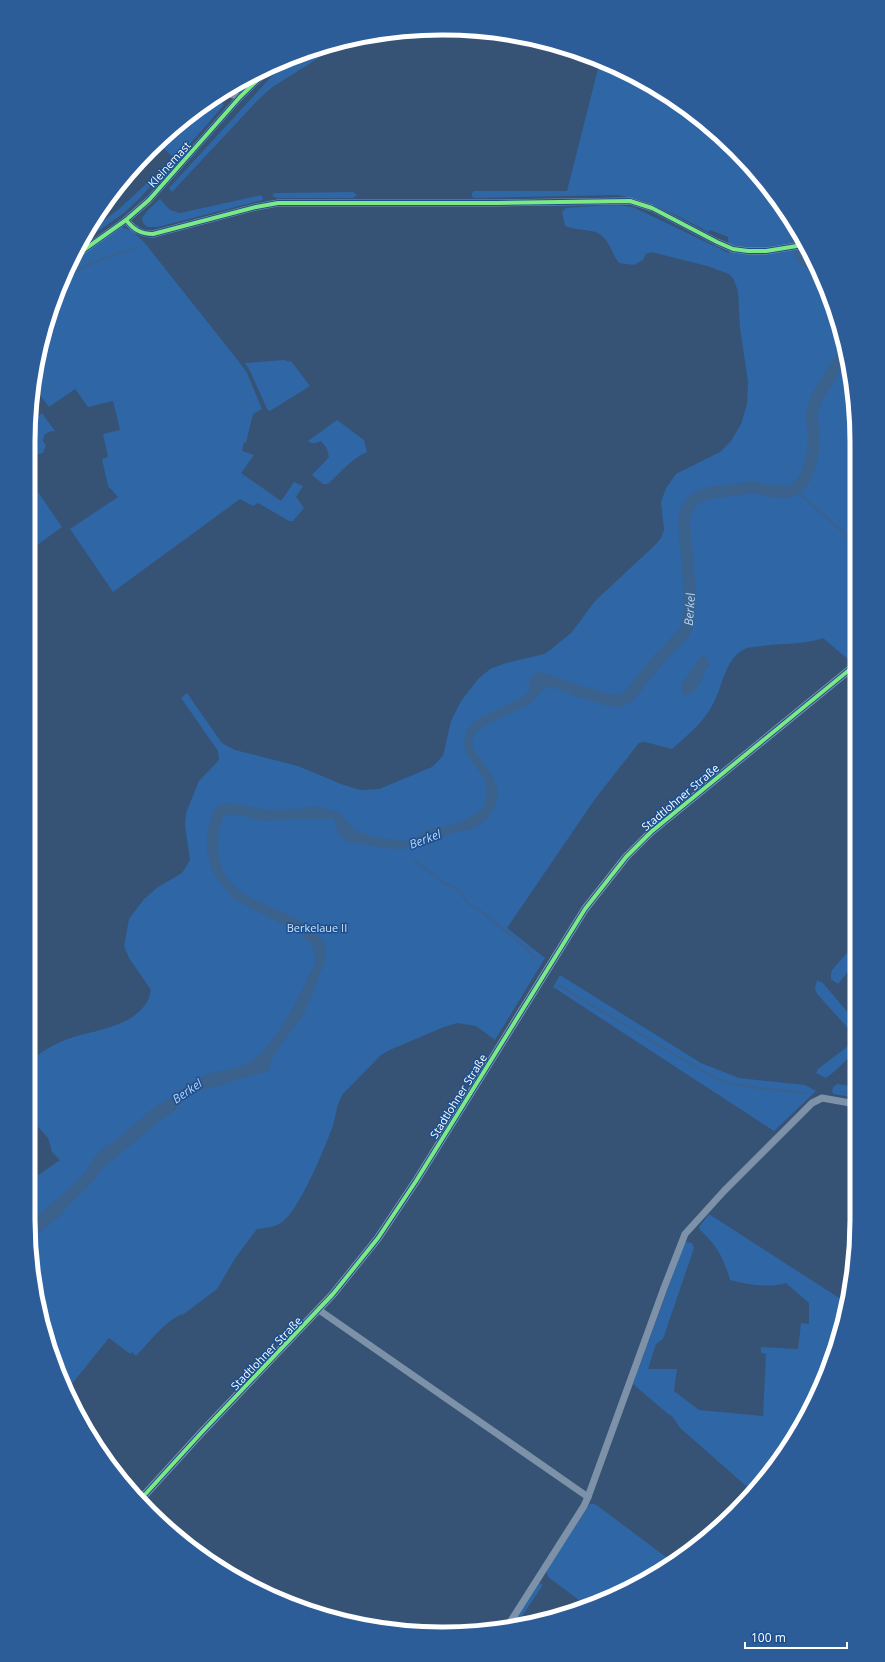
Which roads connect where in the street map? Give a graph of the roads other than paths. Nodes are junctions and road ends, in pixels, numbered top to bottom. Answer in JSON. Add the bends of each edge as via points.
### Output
{"nodes":[{"id":1,"x":259,"y":79,"type":"edge"},
{"id":2,"x":232,"y":95,"type":"edge"},
{"id":3,"x":240,"y":97,"type":"junction"},
{"id":4,"x":126,"y":220,"type":"junction"},
{"id":5,"x":799,"y":246,"type":"edge"},
{"id":6,"x":84,"y":250,"type":"edge"},
{"id":7,"x":850,"y":669,"type":"edge"},
{"id":8,"x":850,"y":1103,"type":"edge"},
{"id":9,"x":319,"y":1310,"type":"junction"},
{"id":10,"x":143,"y":1496,"type":"edge"},
{"id":11,"x":588,"y":1497,"type":"junction"},
{"id":12,"x":511,"y":1621,"type":"edge"}],
"edges":[{"from":1,"to":3,"type":"street","name":"Kleinemast"},
{"from":2,"to":3,"type":"street"},
{"from":3,"to":4,"type":"street","name":"Kleinemast","via":[[149,200]]},
{"from":4,"to":5,"type":"street","via":[[140,233],[153,234],[256,207],[278,204],[630,201],[652,208],[733,249],[748,251]]},
{"from":4,"to":6,"type":"street","name":"Kleinemast"},
{"from":7,"to":9,"type":"street","name":"Stadtlohner Straße","via":[[651,832],[610,875],[585,909],[378,1238]]},
{"from":8,"to":11,"type":"street","via":[[822,1098],[812,1103],[685,1234]]},
{"from":9,"to":10,"type":"street","name":"Stadtlohner Straße"},
{"from":9,"to":11,"type":"street"},
{"from":11,"to":12,"type":"street"}]}
